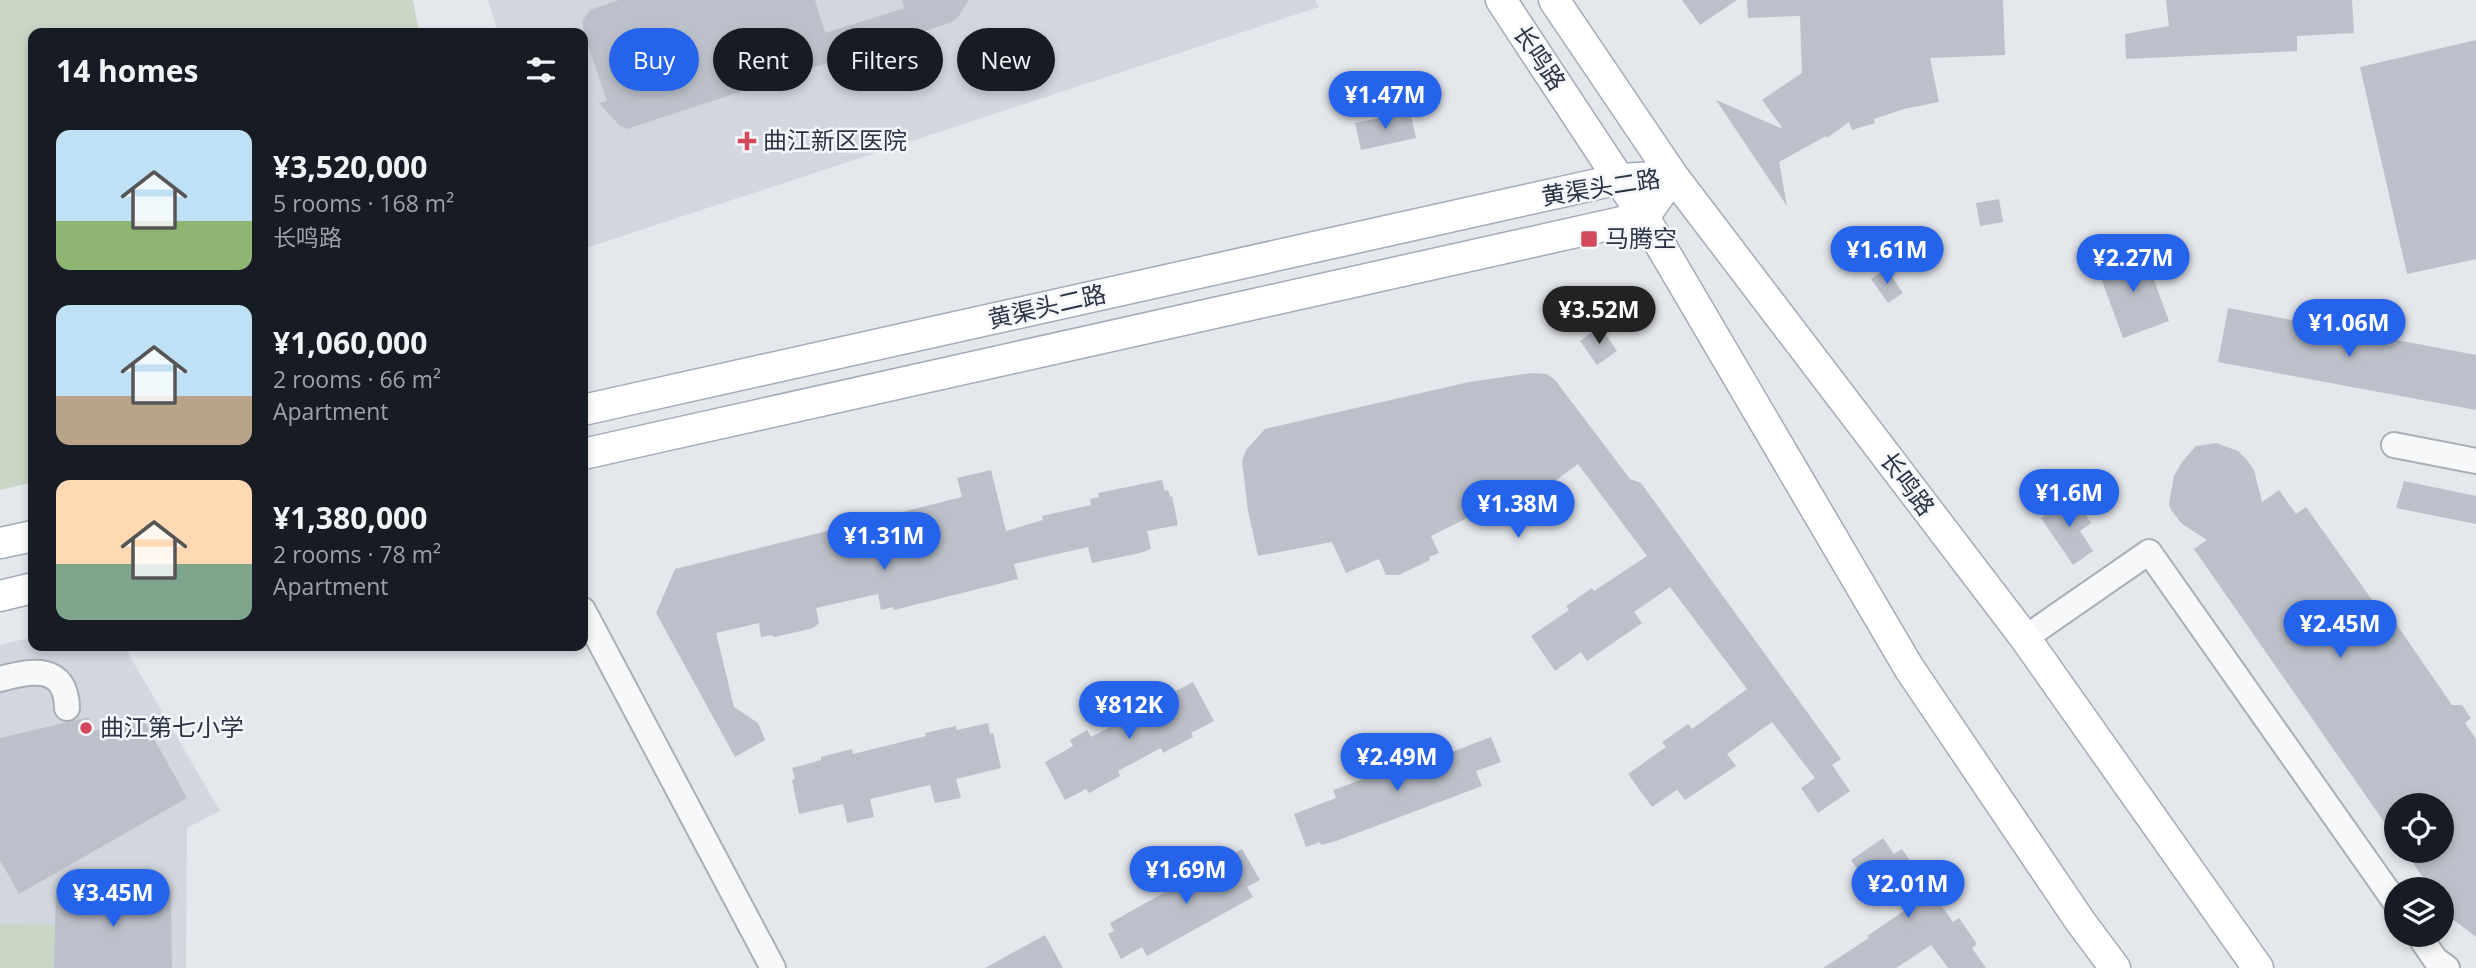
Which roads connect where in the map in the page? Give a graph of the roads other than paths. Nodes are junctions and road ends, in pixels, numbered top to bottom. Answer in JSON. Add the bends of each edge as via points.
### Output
{"nodes":[{"id":1,"x":1501,"y":0,"type":"edge"},
{"id":2,"x":1554,"y":0,"type":"edge"},
{"id":3,"x":1673,"y":176,"type":"junction"},
{"id":4,"x":1620,"y":179,"type":"junction"},
{"id":5,"x":1644,"y":217,"type":"junction"},
{"id":6,"x":588,"y":409,"type":"edge"},
{"id":7,"x":2394,"y":445,"type":"dead end"},
{"id":8,"x":588,"y":453,"type":"edge"},
{"id":9,"x":2476,"y":461,"type":"edge"},
{"id":10,"x":28,"y":537,"type":"edge"},
{"id":11,"x":0,"y":543,"type":"edge"},
{"id":12,"x":28,"y":589,"type":"edge"},
{"id":13,"x":0,"y":596,"type":"edge"},
{"id":14,"x":588,"y":619,"type":"edge"},
{"id":15,"x":2025,"y":638,"type":"junction"},
{"id":16,"x":0,"y":679,"type":"edge"},
{"id":17,"x":67,"y":708,"type":"dead end"},
{"id":18,"x":2384,"y":886,"type":"edge"},
{"id":19,"x":2427,"y":947,"type":"edge"},
{"id":20,"x":773,"y":968,"type":"edge"},
{"id":21,"x":2115,"y":968,"type":"edge"},
{"id":22,"x":2258,"y":968,"type":"edge"},
{"id":23,"x":2447,"y":968,"type":"edge"}],
"edges":[{"from":1,"to":4,"type":"main road","name":"长鸣路"},
{"from":2,"to":3,"type":"main road","name":"长鸣路"},
{"from":3,"to":4,"type":"main road","name":"黄渠头二路"},
{"from":3,"to":5,"type":"main road","name":"黄渠头二路"},
{"from":3,"to":15,"type":"main road","name":"长鸣路"},
{"from":4,"to":5,"type":"main road","name":"长鸣路"},
{"from":4,"to":6,"type":"main road","name":"黄渠头二路"},
{"from":5,"to":8,"type":"main road","name":"黄渠头二路"},
{"from":5,"to":21,"type":"main road","name":"长鸣路","via":[[1909,668]]},
{"from":7,"to":9,"type":"street"},
{"from":10,"to":11,"type":"main road"},
{"from":12,"to":13,"type":"main road"},
{"from":14,"to":20,"type":"street"},
{"from":15,"to":18,"type":"street","via":[[2149,552]]},
{"from":15,"to":22,"type":"main road","name":"长鸣路"},
{"from":16,"to":17,"type":"street","via":[[44,672],[61,683]]},
{"from":19,"to":23,"type":"street"}]}
